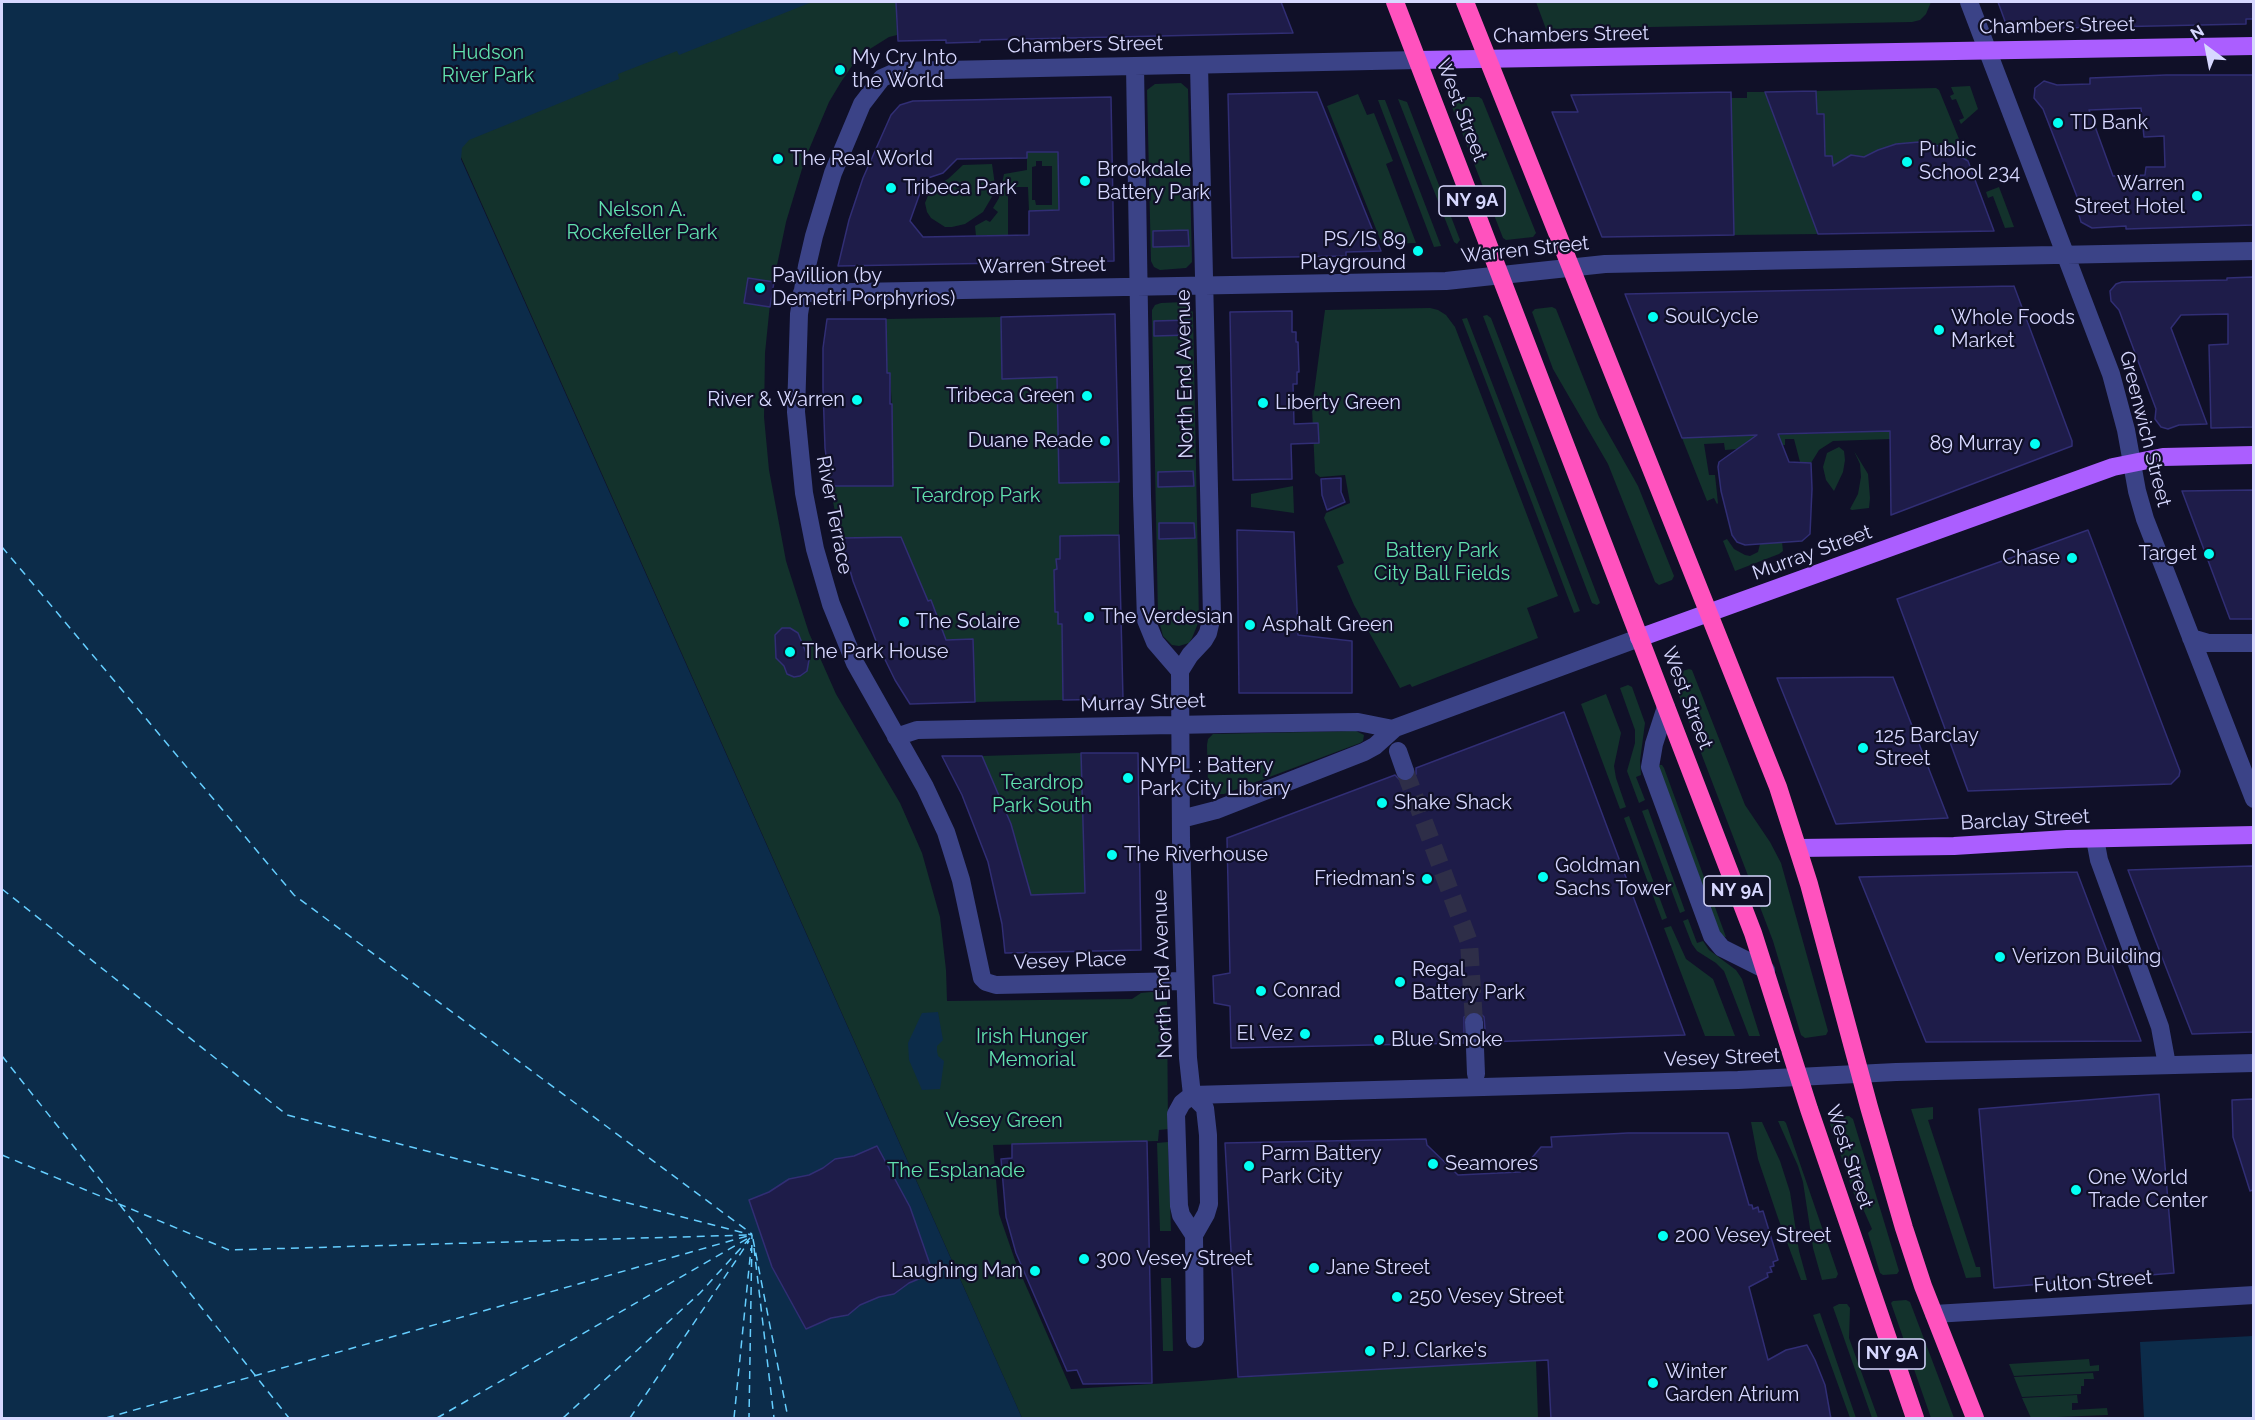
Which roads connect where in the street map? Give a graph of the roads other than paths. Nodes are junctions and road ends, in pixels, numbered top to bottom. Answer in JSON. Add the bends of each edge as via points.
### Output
{"nodes":[{"id":1,"x":1395,"y":2,"type":"edge"},
{"id":2,"x":1465,"y":2,"type":"edge"},
{"id":3,"x":1970,"y":2,"type":"edge"},
{"id":4,"x":2253,"y":46,"type":"edge"},
{"id":5,"x":1988,"y":49,"type":"junction"},
{"id":6,"x":1418,"y":60,"type":"junction"},
{"id":7,"x":1489,"y":60,"type":"junction"},
{"id":8,"x":1199,"y":65,"type":"junction"},
{"id":9,"x":1135,"y":66,"type":"junction"},
{"id":10,"x":890,"y":74,"type":"joint"},
{"id":11,"x":2253,"y":251,"type":"edge"},
{"id":12,"x":2066,"y":255,"type":"junction"},
{"id":13,"x":1570,"y":267,"type":"junction"},
{"id":14,"x":1500,"y":276,"type":"junction"},
{"id":15,"x":1205,"y":286,"type":"junction"},
{"id":16,"x":1138,"y":287,"type":"junction"},
{"id":17,"x":802,"y":293,"type":"junction"},
{"id":18,"x":2253,"y":455,"type":"edge"},
{"id":19,"x":2132,"y":463,"type":"junction"},
{"id":20,"x":1710,"y":614,"type":"junction"},
{"id":21,"x":1640,"y":638,"type":"junction"},
{"id":22,"x":2191,"y":638,"type":"junction"},
{"id":23,"x":2253,"y":643,"type":"edge"},
{"id":24,"x":1180,"y":671,"type":"junction"},
{"id":25,"x":1666,"y":707,"type":"junction"},
{"id":26,"x":1181,"y":725,"type":"junction"},
{"id":27,"x":1393,"y":729,"type":"junction"},
{"id":28,"x":896,"y":737,"type":"junction"},
{"id":29,"x":1398,"y":751,"type":"dead end"},
{"id":30,"x":1405,"y":771,"type":"tunnel mouth"},
{"id":31,"x":2253,"y":799,"type":"edge"},
{"id":32,"x":1181,"y":819,"type":"junction"},
{"id":33,"x":2253,"y":835,"type":"edge"},
{"id":34,"x":2095,"y":839,"type":"junction"},
{"id":35,"x":1798,"y":848,"type":"junction"},
{"id":36,"x":976,"y":955,"type":"joint"},
{"id":37,"x":1766,"y":970,"type":"junction"},
{"id":38,"x":1185,"y":981,"type":"junction"},
{"id":39,"x":1474,"y":1022,"type":"tunnel mouth"},
{"id":40,"x":2253,"y":1063,"type":"edge"},
{"id":41,"x":2168,"y":1065,"type":"junction"},
{"id":42,"x":1476,"y":1074,"type":"dead end"},
{"id":43,"x":1860,"y":1074,"type":"junction"},
{"id":44,"x":1798,"y":1078,"type":"junction"},
{"id":45,"x":1192,"y":1095,"type":"junction"},
{"id":46,"x":1194,"y":1235,"type":"junction"},
{"id":47,"x":2253,"y":1294,"type":"edge"},
{"id":48,"x":1934,"y":1314,"type":"junction"},
{"id":49,"x":1195,"y":1339,"type":"dead end"},
{"id":50,"x":1915,"y":1419,"type":"edge"},
{"id":51,"x":1975,"y":1419,"type":"edge"}],
"edges":[{"from":1,"to":6,"type":"highway","name":"West Street","number":"NY 9A"},
{"from":2,"to":7,"type":"highway","name":"West Street","number":"NY 9A"},
{"from":3,"to":5,"type":"street","name":"Greenwich Street"},
{"from":4,"to":5,"type":"main road","name":"Chambers Street"},
{"from":5,"to":7,"type":"main road","name":"Chambers Street"},
{"from":5,"to":12,"type":"street","name":"Greenwich Street"},
{"from":6,"to":7,"type":"main road","name":"Chambers Street"},
{"from":6,"to":8,"type":"street","name":"Chambers Street"},
{"from":6,"to":14,"type":"highway","name":"West Street","number":"NY 9A"},
{"from":7,"to":13,"type":"highway","name":"West Street","number":"NY 9A"},
{"from":8,"to":9,"type":"street","name":"Chambers Street"},
{"from":8,"to":15,"type":"street","name":"North End Avenue"},
{"from":9,"to":10,"type":"street","name":"Chambers Street","via":[[914,70]]},
{"from":9,"to":16,"type":"street"},
{"from":10,"to":17,"type":"street","name":"River Terrace","via":[[872,89],[850,132],[823,204]]},
{"from":11,"to":12,"type":"street","name":"Warren Street"},
{"from":12,"to":13,"type":"street","name":"Warren Street"},
{"from":12,"to":19,"type":"street","name":"Greenwich Street","via":[[2111,374]]},
{"from":13,"to":14,"type":"street","name":"Warren Street"},
{"from":13,"to":20,"type":"highway","name":"West Street","number":"NY 9A"},
{"from":14,"to":15,"type":"street","name":"Warren Street","via":[[1446,281]]},
{"from":14,"to":21,"type":"highway","name":"West Street","number":"NY 9A"},
{"from":15,"to":16,"type":"street","name":"Warren Street"},
{"from":15,"to":24,"type":"street","name":"North End Avenue","via":[[1212,616],[1204,640]]},
{"from":16,"to":17,"type":"street","name":"Warren Street"},
{"from":16,"to":24,"type":"street","via":[[1146,620],[1155,642]]},
{"from":17,"to":28,"type":"street","name":"River Terrace","via":[[796,412],[804,493],[815,549],[843,635]]},
{"from":18,"to":19,"type":"main road","name":"Murray Street","via":[[2163,457]]},
{"from":19,"to":20,"type":"main road","name":"Murray Street"},
{"from":19,"to":22,"type":"street","name":"Greenwich Street","via":[[2145,519]]},
{"from":20,"to":21,"type":"main road","name":"Murray Street"},
{"from":20,"to":35,"type":"highway","name":"West Street","number":"NY 9A"},
{"from":21,"to":25,"type":"highway","name":"West Street","number":"NY 9A"},
{"from":21,"to":27,"type":"street","name":"Murray Street"},
{"from":22,"to":23,"type":"street","via":[[2208,643]]},
{"from":22,"to":31,"type":"street","name":"Greenwich Street"},
{"from":24,"to":26,"type":"street","name":"North End Avenue"},
{"from":25,"to":37,"type":"highway","name":"West Street","number":"NY 9A"},
{"from":25,"to":37,"type":"street","via":[[1650,767],[1712,936],[1722,948]]},
{"from":26,"to":27,"type":"street","name":"Murray Street","via":[[1358,722]]},
{"from":26,"to":28,"type":"street","name":"Murray Street","via":[[918,730]]},
{"from":26,"to":32,"type":"street","name":"North End Avenue"},
{"from":27,"to":32,"type":"street","name":"Murray Street","via":[[1364,752],[1216,810]]},
{"from":28,"to":36,"type":"street","name":"River Terrace","via":[[926,787],[946,832],[962,880]]},
{"from":29,"to":30,"type":"street"},
{"from":32,"to":38,"type":"street","name":"North End Avenue"},
{"from":33,"to":34,"type":"main road","name":"Barclay Street"},
{"from":34,"to":35,"type":"main road","name":"Barclay Street"},
{"from":34,"to":41,"type":"street","via":[[2099,860],[2160,1027]]},
{"from":35,"to":43,"type":"highway","name":"West Street","number":"NY 9A"},
{"from":36,"to":38,"type":"street","name":"Vesey Place","via":[[982,978],[996,985]]},
{"from":37,"to":44,"type":"highway","name":"West Street","number":"NY 9A"},
{"from":38,"to":45,"type":"street","name":"North End Avenue"},
{"from":39,"to":42,"type":"street"},
{"from":40,"to":41,"type":"street","name":"Vesey Street"},
{"from":41,"to":43,"type":"street","name":"Vesey Street"},
{"from":43,"to":44,"type":"street","name":"Vesey Street"},
{"from":43,"to":48,"type":"highway","name":"West Street","number":"NY 9A","via":[[1904,1228]]},
{"from":44,"to":45,"type":"street","name":"Vesey Street"},
{"from":44,"to":50,"type":"highway","name":"West Street","number":"NY 9A"},
{"from":45,"to":46,"type":"street","name":"North End Avenue","via":[[1207,1112],[1209,1204]]},
{"from":45,"to":46,"type":"street","name":"North End Avenue","via":[[1176,1114],[1179,1206]]},
{"from":46,"to":49,"type":"street","name":"North End Avenue"},
{"from":47,"to":48,"type":"street","name":"Fulton Street"},
{"from":48,"to":51,"type":"highway","name":"West Street","number":"NY 9A"}]}
